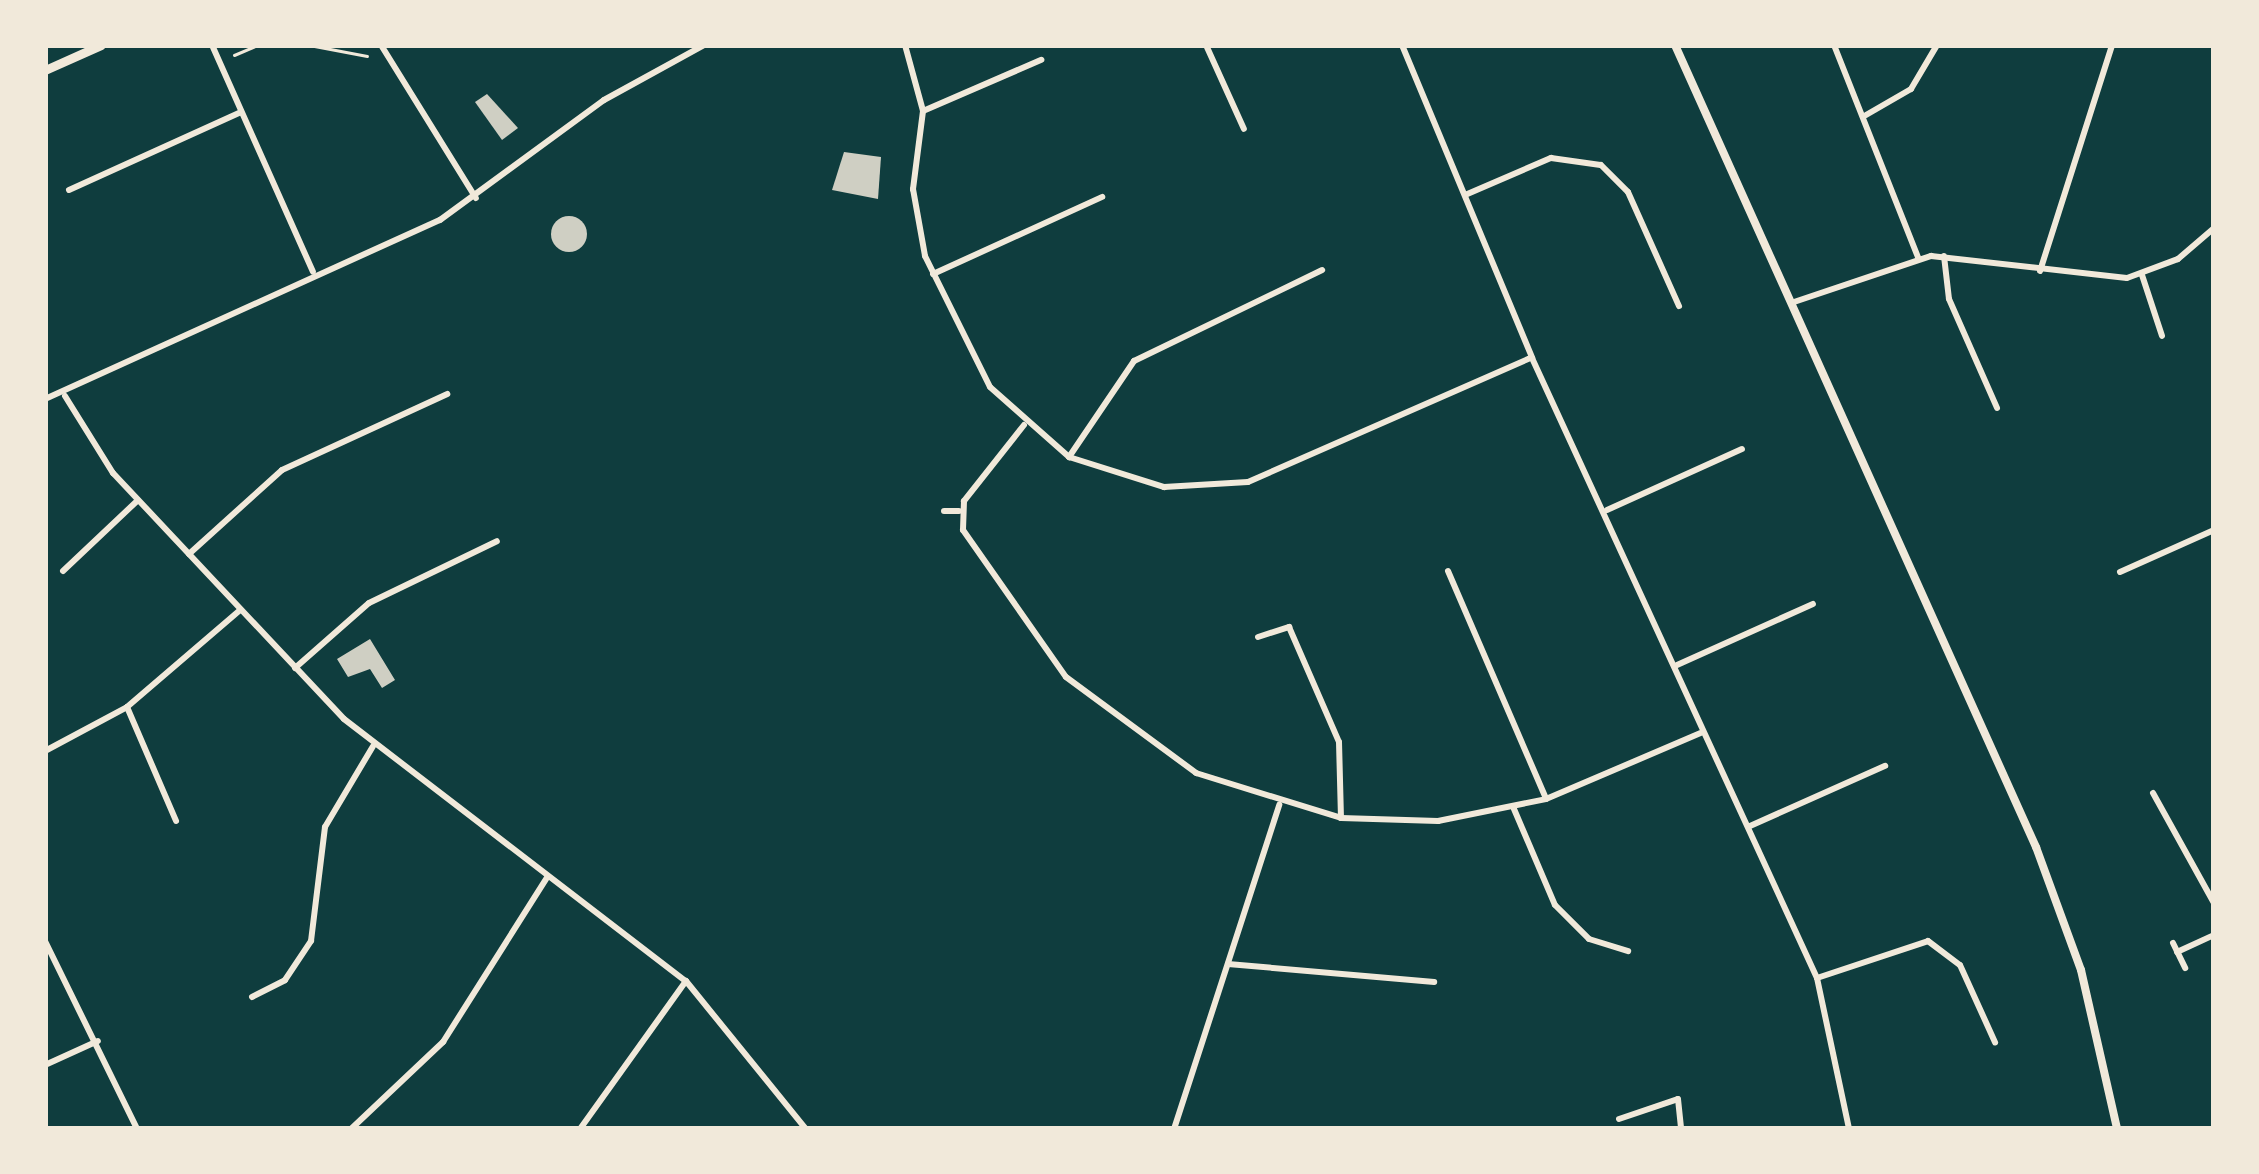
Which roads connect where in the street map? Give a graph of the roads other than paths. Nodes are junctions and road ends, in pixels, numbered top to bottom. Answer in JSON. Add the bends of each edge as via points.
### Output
{"nodes":[{"id":1,"x":101,"y":45,"type":"edge"},
{"id":2,"x":212,"y":45,"type":"edge"},
{"id":3,"x":381,"y":45,"type":"edge"},
{"id":4,"x":704,"y":45,"type":"edge"},
{"id":5,"x":905,"y":45,"type":"edge"},
{"id":6,"x":1206,"y":45,"type":"edge"},
{"id":7,"x":1402,"y":45,"type":"edge"},
{"id":8,"x":1676,"y":45,"type":"edge"},
{"id":9,"x":1834,"y":45,"type":"edge"},
{"id":10,"x":1937,"y":45,"type":"edge"},
{"id":11,"x":2112,"y":45,"type":"edge"},
{"id":12,"x":1041,"y":60,"type":"dead end"},
{"id":13,"x":45,"y":70,"type":"edge"},
{"id":14,"x":923,"y":111,"type":"junction"},
{"id":15,"x":242,"y":112,"type":"junction"},
{"id":16,"x":1866,"y":115,"type":"junction"},
{"id":17,"x":1244,"y":129,"type":"dead end"},
{"id":18,"x":70,"y":190,"type":"dead end"},
{"id":19,"x":1465,"y":195,"type":"junction"},
{"id":20,"x":1102,"y":197,"type":"dead end"},
{"id":21,"x":476,"y":198,"type":"junction"},
{"id":22,"x":2214,"y":228,"type":"edge"},
{"id":23,"x":1944,"y":256,"type":"junction"},
{"id":24,"x":1918,"y":257,"type":"junction"},
{"id":25,"x":1322,"y":269,"type":"dead end"},
{"id":26,"x":2040,"y":271,"type":"junction"},
{"id":27,"x":314,"y":272,"type":"junction"},
{"id":28,"x":933,"y":274,"type":"junction"},
{"id":29,"x":2142,"y":275,"type":"junction"},
{"id":30,"x":1790,"y":303,"type":"junction"},
{"id":31,"x":1679,"y":306,"type":"dead end"},
{"id":32,"x":2162,"y":336,"type":"dead end"},
{"id":33,"x":1532,"y":358,"type":"junction"},
{"id":34,"x":447,"y":394,"type":"dead end"},
{"id":35,"x":65,"y":396,"type":"junction"},
{"id":36,"x":45,"y":399,"type":"edge"},
{"id":37,"x":1996,"y":408,"type":"dead end"},
{"id":38,"x":1024,"y":425,"type":"junction"},
{"id":39,"x":1742,"y":449,"type":"dead end"},
{"id":40,"x":1069,"y":457,"type":"junction"},
{"id":41,"x":138,"y":500,"type":"junction"},
{"id":42,"x":1607,"y":510,"type":"junction"},
{"id":43,"x":944,"y":511,"type":"dead end"},
{"id":44,"x":958,"y":511,"type":"junction"},
{"id":45,"x":2214,"y":530,"type":"edge"},
{"id":46,"x":497,"y":541,"type":"dead end"},
{"id":47,"x":189,"y":554,"type":"junction"},
{"id":48,"x":63,"y":571,"type":"dead end"},
{"id":49,"x":1448,"y":571,"type":"dead end"},
{"id":50,"x":2120,"y":572,"type":"dead end"},
{"id":51,"x":1814,"y":604,"type":"dead end"},
{"id":52,"x":240,"y":610,"type":"junction"},
{"id":53,"x":1258,"y":637,"type":"dead end"},
{"id":54,"x":1677,"y":665,"type":"junction"},
{"id":55,"x":295,"y":668,"type":"junction"},
{"id":56,"x":127,"y":707,"type":"junction"},
{"id":57,"x":1701,"y":733,"type":"junction"},
{"id":58,"x":373,"y":746,"type":"junction"},
{"id":59,"x":45,"y":751,"type":"edge"},
{"id":60,"x":1885,"y":766,"type":"dead end"},
{"id":61,"x":2153,"y":793,"type":"dead end"},
{"id":62,"x":1546,"y":799,"type":"junction"},
{"id":63,"x":1279,"y":805,"type":"junction"},
{"id":64,"x":1514,"y":809,"type":"junction"},
{"id":65,"x":1341,"y":818,"type":"junction"},
{"id":66,"x":176,"y":821,"type":"dead end"},
{"id":67,"x":1750,"y":826,"type":"junction"},
{"id":68,"x":548,"y":876,"type":"junction"},
{"id":69,"x":2214,"y":903,"type":"edge"},
{"id":70,"x":2214,"y":935,"type":"edge"},
{"id":71,"x":45,"y":941,"type":"edge"},
{"id":72,"x":2173,"y":943,"type":"dead end"},
{"id":73,"x":1628,"y":951,"type":"dead end"},
{"id":74,"x":2177,"y":952,"type":"junction"},
{"id":75,"x":1228,"y":964,"type":"junction"},
{"id":76,"x":2185,"y":968,"type":"dead end"},
{"id":77,"x":1817,"y":978,"type":"junction"},
{"id":78,"x":686,"y":980,"type":"junction"},
{"id":79,"x":1434,"y":982,"type":"dead end"},
{"id":80,"x":252,"y":998,"type":"dead end"},
{"id":81,"x":98,"y":1041,"type":"junction"},
{"id":82,"x":1995,"y":1042,"type":"dead end"},
{"id":83,"x":45,"y":1065,"type":"edge"},
{"id":84,"x":1618,"y":1119,"type":"dead end"},
{"id":85,"x":1175,"y":1128,"type":"edge"},
{"id":86,"x":137,"y":1129,"type":"edge"},
{"id":87,"x":352,"y":1129,"type":"edge"},
{"id":88,"x":580,"y":1129,"type":"edge"},
{"id":89,"x":806,"y":1129,"type":"edge"},
{"id":90,"x":1681,"y":1129,"type":"edge"},
{"id":91,"x":1849,"y":1129,"type":"edge"},
{"id":92,"x":2117,"y":1129,"type":"edge"}],
"edges":[{"from":1,"to":13,"type":"main road"},
{"from":2,"to":15,"type":"street"},
{"from":3,"to":21,"type":"street"},
{"from":4,"to":21,"type":"street","via":[[604,100]]},
{"from":5,"to":14,"type":"street"},
{"from":6,"to":17,"type":"street"},
{"from":7,"to":19,"type":"street"},
{"from":8,"to":30,"type":"main road"},
{"from":9,"to":16,"type":"street"},
{"from":10,"to":16,"type":"street","via":[[1911,89]]},
{"from":11,"to":26,"type":"street"},
{"from":12,"to":14,"type":"street"},
{"from":14,"to":28,"type":"street","via":[[913,203]]},
{"from":15,"to":18,"type":"street"},
{"from":15,"to":27,"type":"street"},
{"from":16,"to":24,"type":"street"},
{"from":19,"to":31,"type":"street","via":[[1551,158],[1601,165],[1628,193]]},
{"from":19,"to":33,"type":"street"},
{"from":20,"to":28,"type":"street"},
{"from":21,"to":27,"type":"street"},
{"from":22,"to":29,"type":"street"},
{"from":23,"to":24,"type":"street"},
{"from":23,"to":26,"type":"street"},
{"from":23,"to":37,"type":"street","via":[[1952,308]]},
{"from":24,"to":30,"type":"street"},
{"from":25,"to":40,"type":"street","via":[[1134,362]]},
{"from":26,"to":29,"type":"street"},
{"from":27,"to":35,"type":"street"},
{"from":28,"to":38,"type":"street","via":[[982,375]]},
{"from":29,"to":32,"type":"street"},
{"from":30,"to":92,"type":"main road","via":[[2051,886]]},
{"from":33,"to":40,"type":"street","via":[[1248,482],[1164,487]]},
{"from":33,"to":42,"type":"street"},
{"from":34,"to":47,"type":"street","via":[[282,470]]},
{"from":35,"to":36,"type":"street"},
{"from":35,"to":41,"type":"street"},
{"from":38,"to":40,"type":"street"},
{"from":38,"to":44,"type":"street"},
{"from":39,"to":42,"type":"street"},
{"from":41,"to":47,"type":"street"},
{"from":41,"to":48,"type":"street"},
{"from":42,"to":54,"type":"street"},
{"from":43,"to":44,"type":"street"},
{"from":44,"to":63,"type":"street","via":[[1020,620],[1089,700],[1196,773]]},
{"from":45,"to":50,"type":"street"},
{"from":46,"to":55,"type":"street","via":[[369,603]]},
{"from":47,"to":52,"type":"street"},
{"from":49,"to":62,"type":"street"},
{"from":51,"to":54,"type":"street"},
{"from":52,"to":55,"type":"street"},
{"from":52,"to":56,"type":"street"},
{"from":53,"to":65,"type":"street","via":[[1289,627],[1299,648],[1339,742]]},
{"from":54,"to":57,"type":"street"},
{"from":55,"to":58,"type":"street"},
{"from":56,"to":59,"type":"street"},
{"from":56,"to":66,"type":"street"},
{"from":57,"to":62,"type":"street"},
{"from":57,"to":67,"type":"street"},
{"from":58,"to":68,"type":"street"},
{"from":58,"to":80,"type":"street","via":[[326,827],[304,953]]},
{"from":60,"to":67,"type":"street"},
{"from":61,"to":69,"type":"street"},
{"from":62,"to":64,"type":"street"},
{"from":63,"to":65,"type":"street"},
{"from":63,"to":75,"type":"street"},
{"from":64,"to":65,"type":"street"},
{"from":64,"to":73,"type":"street","via":[[1545,894],[1589,939]]},
{"from":67,"to":77,"type":"street"},
{"from":68,"to":78,"type":"street"},
{"from":68,"to":87,"type":"street","via":[[443,1042]]},
{"from":70,"to":74,"type":"street"},
{"from":71,"to":81,"type":"street"},
{"from":72,"to":74,"type":"street"},
{"from":74,"to":76,"type":"street"},
{"from":75,"to":79,"type":"street"},
{"from":75,"to":85,"type":"street"},
{"from":77,"to":82,"type":"street","via":[[1928,941],[1960,965]]},
{"from":77,"to":91,"type":"street"},
{"from":78,"to":88,"type":"street"},
{"from":78,"to":89,"type":"street"},
{"from":81,"to":83,"type":"street"},
{"from":81,"to":86,"type":"street"},
{"from":84,"to":90,"type":"street","via":[[1678,1099]]}]}
